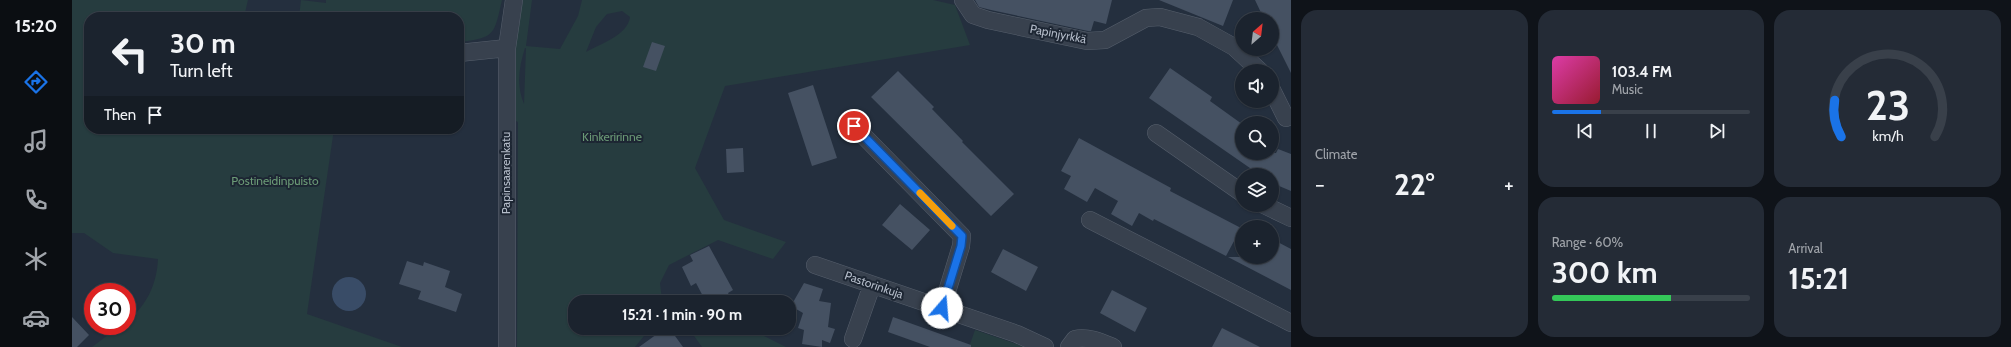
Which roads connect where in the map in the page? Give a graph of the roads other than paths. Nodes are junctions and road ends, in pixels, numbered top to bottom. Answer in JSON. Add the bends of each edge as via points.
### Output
{"nodes":[{"id":1,"x":514,"y":0,"type":"edge"},
{"id":2,"x":963,"y":0,"type":"edge"},
{"id":3,"x":506,"y":48,"type":"junction"},
{"id":4,"x":464,"y":52,"type":"edge"},
{"id":5,"x":1252,"y":64,"type":"edge"},
{"id":6,"x":1279,"y":104,"type":"edge"},
{"id":7,"x":1286,"y":118,"type":"dead end"},
{"id":8,"x":854,"y":126,"type":"dead end"},
{"id":9,"x":1156,"y":133,"type":"dead end"},
{"id":10,"x":1235,"y":188,"type":"edge"},
{"id":11,"x":1279,"y":212,"type":"edge"},
{"id":12,"x":1291,"y":218,"type":"edge"},
{"id":13,"x":1090,"y":220,"type":"dead end"},
{"id":14,"x":815,"y":265,"type":"dead end"},
{"id":15,"x":872,"y":285,"type":"junction"},
{"id":16,"x":942,"y":308,"type":"junction"},
{"id":17,"x":1291,"y":323,"type":"edge"},
{"id":18,"x":853,"y":339,"type":"dead end"},
{"id":19,"x":507,"y":347,"type":"edge"},
{"id":20,"x":1045,"y":347,"type":"edge"},
{"id":21,"x":1069,"y":347,"type":"edge"},
{"id":22,"x":1113,"y":347,"type":"edge"}],
"edges":[{"from":1,"to":3,"type":"street","name":"Papinsaarenkatu"},
{"from":2,"to":5,"type":"street","name":"Papinjyrkkä","via":[[973,14],[988,20],[1087,41],[1105,40],[1146,18],[1160,17],[1198,27],[1234,47]]},
{"from":3,"to":4,"type":"street"},
{"from":3,"to":19,"type":"street","name":"Papinsaarenkatu"},
{"from":6,"to":7,"type":"street"},
{"from":8,"to":16,"type":"street","via":[[962,236]]},
{"from":9,"to":10,"type":"street"},
{"from":11,"to":12,"type":"street"},
{"from":13,"to":17,"type":"street"},
{"from":14,"to":15,"type":"street","name":"Pastorinkuja"},
{"from":15,"to":16,"type":"street","name":"Pastorinkuja"},
{"from":15,"to":18,"type":"street"},
{"from":16,"to":20,"type":"street","name":"Pastorinkuja"},
{"from":21,"to":22,"type":"street","via":[[1075,339],[1090,338]]}]}
